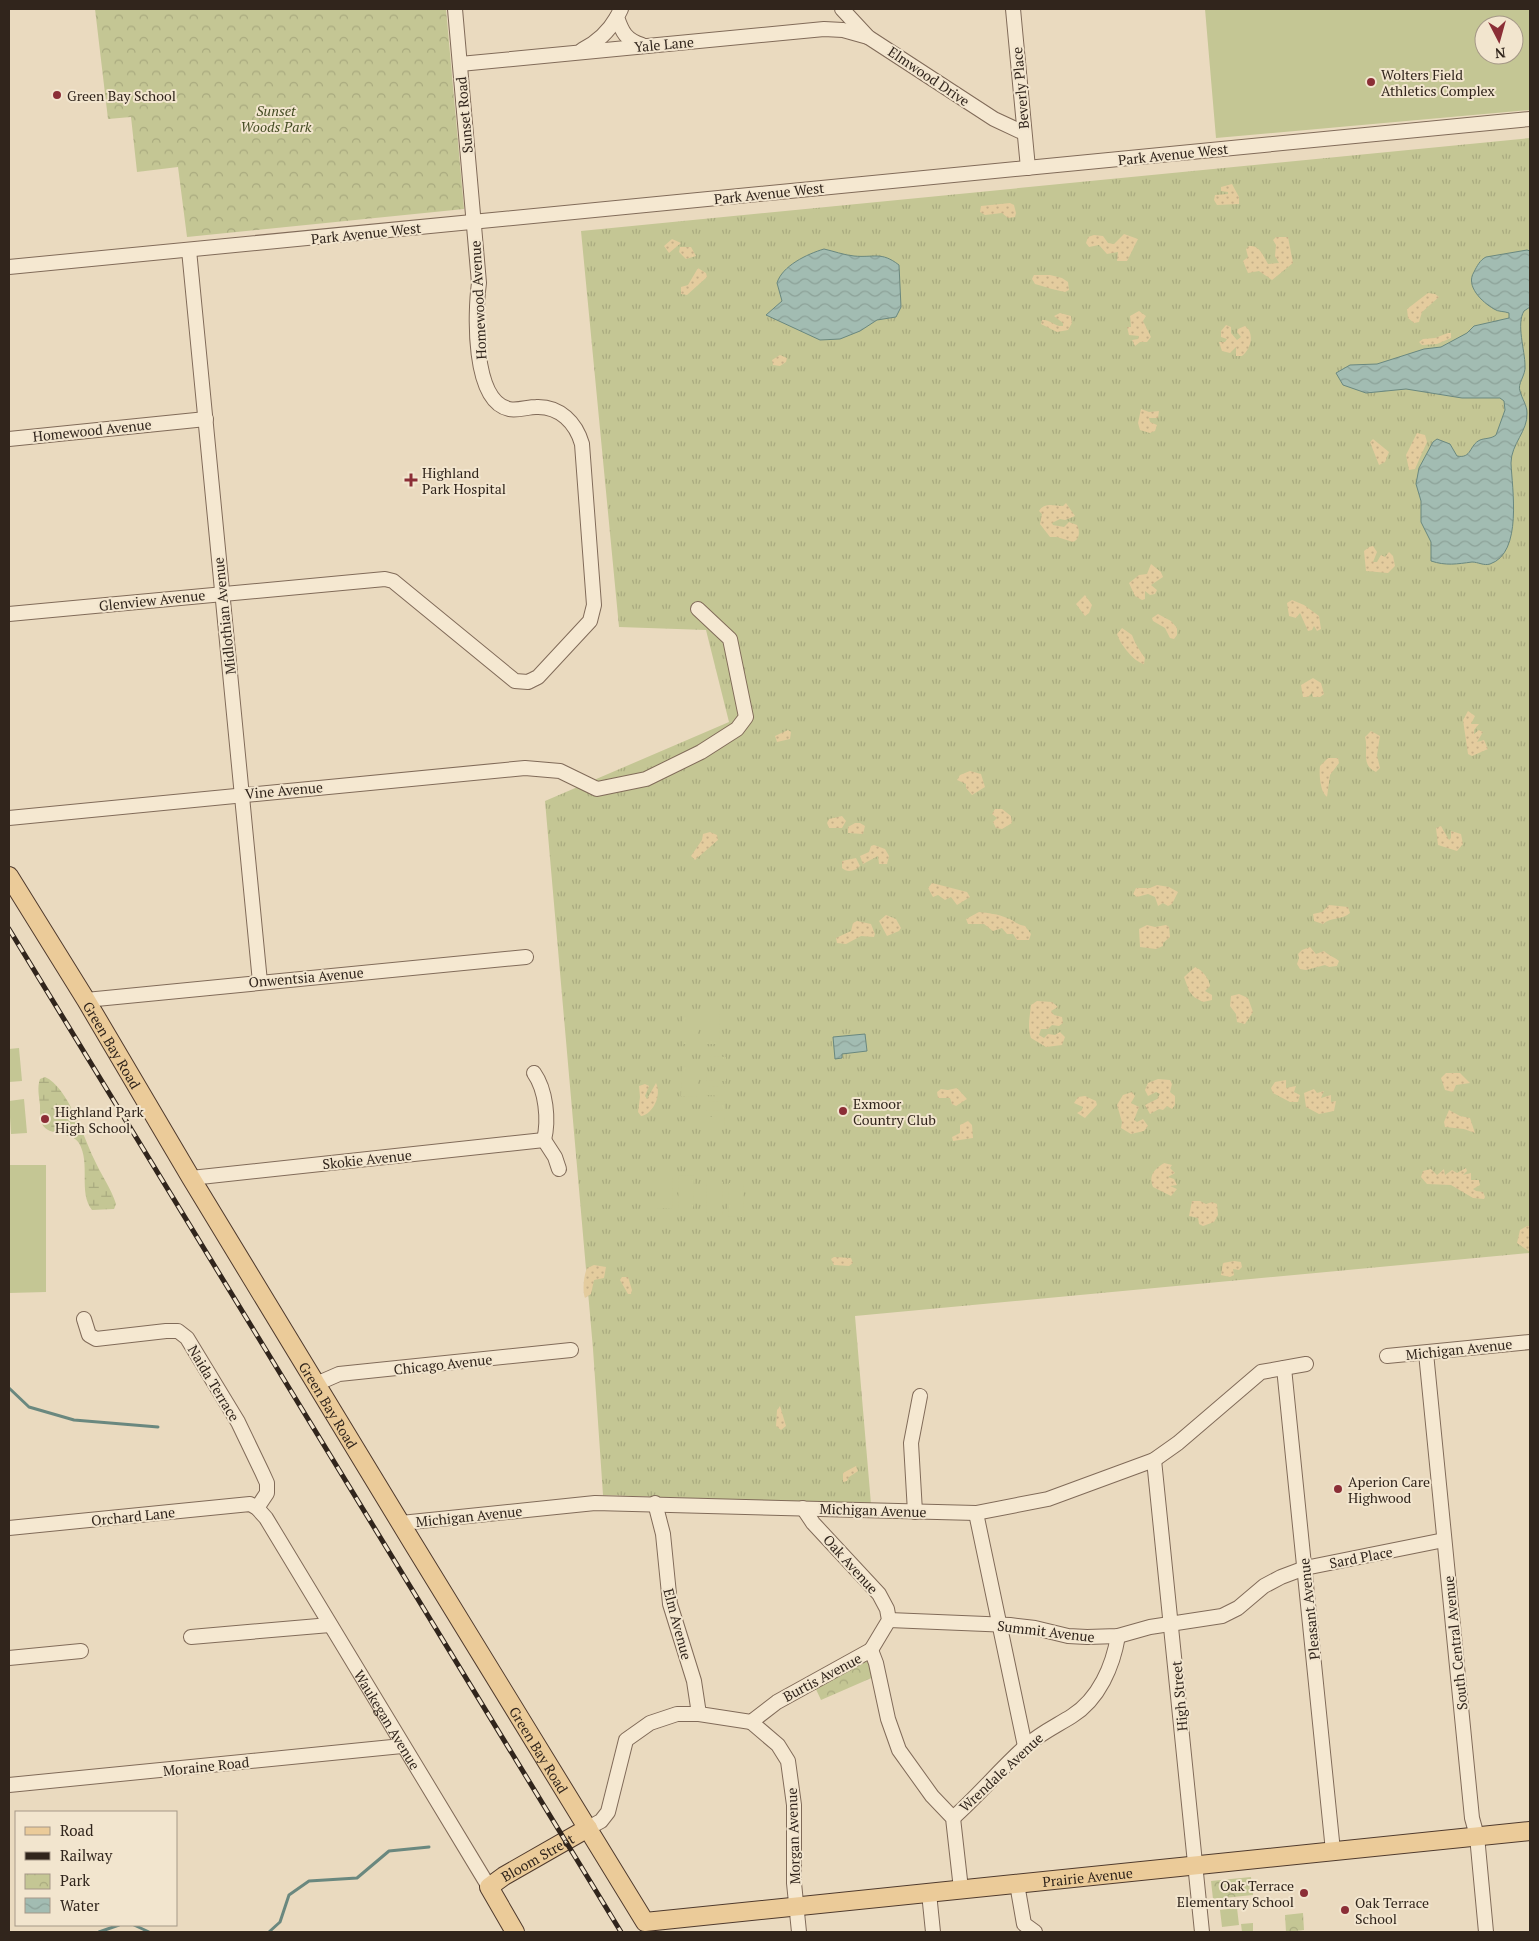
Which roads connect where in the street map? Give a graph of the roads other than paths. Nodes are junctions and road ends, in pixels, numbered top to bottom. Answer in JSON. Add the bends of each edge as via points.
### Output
{"nodes":[{"id":1,"x":455,"y":9,"type":"edge"},
{"id":2,"x":842,"y":9,"type":"edge"},
{"id":3,"x":1013,"y":9,"type":"edge"},
{"id":4,"x":619,"y":13,"type":"edge"},
{"id":5,"x":868,"y":37,"type":"junction"},
{"id":6,"x":646,"y":46,"type":"junction"},
{"id":7,"x":579,"y":52,"type":"junction"},
{"id":8,"x":460,"y":64,"type":"junction"},
{"id":9,"x":1530,"y":119,"type":"edge"},
{"id":10,"x":1024,"y":133,"type":"junction"},
{"id":11,"x":1028,"y":168,"type":"junction"},
{"id":12,"x":473,"y":222,"type":"junction"},
{"id":13,"x":189,"y":250,"type":"junction"},
{"id":14,"x":9,"y":267,"type":"edge"},
{"id":15,"x":206,"y":419,"type":"junction"},
{"id":16,"x":9,"y":439,"type":"edge"},
{"id":17,"x":384,"y":579,"type":"joint"},
{"id":18,"x":222,"y":593,"type":"junction"},
{"id":19,"x":698,"y":609,"type":"dead end"},
{"id":20,"x":9,"y":614,"type":"edge"},
{"id":21,"x":242,"y":794,"type":"junction"},
{"id":22,"x":9,"y":818,"type":"edge"},
{"id":23,"x":9,"y":876,"type":"edge"},
{"id":24,"x":526,"y":957,"type":"dead end"},
{"id":25,"x":260,"y":982,"type":"junction"},
{"id":26,"x":86,"y":1000,"type":"junction"},
{"id":27,"x":534,"y":1073,"type":"dead end"},
{"id":28,"x":544,"y":1140,"type":"junction"},
{"id":29,"x":559,"y":1169,"type":"dead end"},
{"id":30,"x":191,"y":1178,"type":"junction"},
{"id":31,"x":84,"y":1319,"type":"dead end"},
{"id":32,"x":1530,"y":1342,"type":"edge"},
{"id":33,"x":571,"y":1350,"type":"dead end"},
{"id":34,"x":1426,"y":1353,"type":"junction"},
{"id":35,"x":1387,"y":1356,"type":"dead end"},
{"id":36,"x":1306,"y":1364,"type":"dead end"},
{"id":37,"x":1284,"y":1368,"type":"junction"},
{"id":38,"x":316,"y":1384,"type":"junction"},
{"id":39,"x":920,"y":1396,"type":"dead end"},
{"id":40,"x":1154,"y":1460,"type":"junction"},
{"id":41,"x":655,"y":1504,"type":"junction"},
{"id":42,"x":257,"y":1508,"type":"junction"},
{"id":43,"x":803,"y":1508,"type":"junction"},
{"id":44,"x":915,"y":1512,"type":"junction"},
{"id":45,"x":976,"y":1513,"type":"junction"},
{"id":46,"x":401,"y":1524,"type":"junction"},
{"id":47,"x":9,"y":1528,"type":"edge"},
{"id":48,"x":1444,"y":1540,"type":"junction"},
{"id":49,"x":1306,"y":1568,"type":"junction"},
{"id":50,"x":889,"y":1620,"type":"junction"},
{"id":51,"x":999,"y":1624,"type":"junction"},
{"id":52,"x":1172,"y":1624,"type":"junction"},
{"id":53,"x":330,"y":1625,"type":"junction"},
{"id":54,"x":1118,"y":1636,"type":"junction"},
{"id":55,"x":191,"y":1637,"type":"dead end"},
{"id":56,"x":871,"y":1650,"type":"junction"},
{"id":57,"x":81,"y":1651,"type":"dead end"},
{"id":58,"x":9,"y":1658,"type":"edge"},
{"id":59,"x":699,"y":1714,"type":"junction"},
{"id":60,"x":751,"y":1722,"type":"junction"},
{"id":61,"x":402,"y":1746,"type":"junction"},
{"id":62,"x":1025,"y":1746,"type":"junction"},
{"id":63,"x":9,"y":1785,"type":"edge"},
{"id":64,"x":953,"y":1818,"type":"junction"},
{"id":65,"x":588,"y":1828,"type":"junction"},
{"id":66,"x":1530,"y":1831,"type":"edge"},
{"id":67,"x":1477,"y":1836,"type":"junction"},
{"id":68,"x":1333,"y":1851,"type":"junction"},
{"id":69,"x":1195,"y":1865,"type":"junction"},
{"id":70,"x":504,"y":1876,"type":"junction"},
{"id":71,"x":1017,"y":1884,"type":"junction"},
{"id":72,"x":489,"y":1888,"type":"junction"},
{"id":73,"x":961,"y":1889,"type":"junction"},
{"id":74,"x":929,"y":1893,"type":"junction"},
{"id":75,"x":796,"y":1906,"type":"junction"},
{"id":76,"x":648,"y":1927,"type":"edge"},
{"id":77,"x":514,"y":1929,"type":"edge"},
{"id":78,"x":799,"y":1932,"type":"edge"},
{"id":79,"x":933,"y":1932,"type":"edge"},
{"id":80,"x":1035,"y":1932,"type":"edge"},
{"id":81,"x":1202,"y":1932,"type":"edge"},
{"id":82,"x":1486,"y":1932,"type":"edge"}],
"edges":[{"from":1,"to":8,"type":"street","name":"Sunset Road"},
{"from":2,"to":5,"type":"street","name":"Elmwood Drive"},
{"from":3,"to":10,"type":"street","name":"Beverly Place"},
{"from":4,"to":6,"type":"street","via":[[630,42]]},
{"from":4,"to":7,"type":"street","via":[[604,34]]},
{"from":5,"to":6,"type":"street","name":"Yale Lane","via":[[844,30],[824,29]]},
{"from":5,"to":10,"type":"street","name":"Elmwood Drive","via":[[994,119]]},
{"from":6,"to":7,"type":"street","name":"Yale Lane"},
{"from":7,"to":8,"type":"street","name":"Yale Lane"},
{"from":8,"to":12,"type":"street","name":"Sunset Road"},
{"from":9,"to":11,"type":"street","name":"Park Avenue West"},
{"from":10,"to":11,"type":"street","name":"Beverly Place"},
{"from":11,"to":12,"type":"street","name":"Park Avenue West"},
{"from":12,"to":13,"type":"street","name":"Park Avenue West"},
{"from":12,"to":17,"type":"street","name":"Homewood Avenue","via":[[479,283],[476,305],[485,388],[492,399],[509,409],[538,407],[557,410],[578,429],[582,444],[594,605],[590,620],[538,677],[528,682],[515,681],[393,581]]},
{"from":13,"to":14,"type":"street","name":"Park Avenue West"},
{"from":13,"to":15,"type":"street","name":"Midlothian Avenue"},
{"from":15,"to":16,"type":"street","name":"Homewood Avenue"},
{"from":15,"to":18,"type":"street","name":"Midlothian Avenue"},
{"from":17,"to":18,"type":"street","name":"Glenview Avenue"},
{"from":18,"to":20,"type":"street","name":"Glenview Avenue"},
{"from":18,"to":21,"type":"street","name":"Midlothian Avenue"},
{"from":19,"to":21,"type":"street","name":"Vine Avenue","via":[[730,639],[746,717],[737,729],[701,752],[646,779],[598,789],[560,771],[525,768]]},
{"from":21,"to":22,"type":"street","name":"Vine Avenue"},
{"from":21,"to":25,"type":"street","name":"Midlothian Avenue"},
{"from":23,"to":26,"type":"main road","name":"Green Bay Road"},
{"from":24,"to":25,"type":"street","name":"Onwentsia Avenue"},
{"from":25,"to":26,"type":"street","name":"Onwentsia Avenue"},
{"from":26,"to":30,"type":"main road","name":"Green Bay Road"},
{"from":27,"to":28,"type":"street","via":[[541,1084],[546,1121]]},
{"from":28,"to":29,"type":"street"},
{"from":28,"to":30,"type":"street","name":"Skokie Avenue"},
{"from":30,"to":38,"type":"main road","name":"Green Bay Road"},
{"from":31,"to":42,"type":"street","name":"Naida Terrace","via":[[89,1335],[96,1338],[172,1331],[187,1338],[238,1422],[262,1472],[267,1493]]},
{"from":32,"to":34,"type":"street","name":"Michigan Avenue"},
{"from":33,"to":38,"type":"street","name":"Chicago Avenue","via":[[339,1374]]},
{"from":34,"to":35,"type":"street","name":"Michigan Avenue"},
{"from":34,"to":48,"type":"street","name":"South Central Avenue"},
{"from":36,"to":37,"type":"street","name":"Michigan Avenue"},
{"from":37,"to":40,"type":"street","name":"Michigan Avenue","via":[[1261,1372]]},
{"from":37,"to":49,"type":"street","name":"Pleasant Avenue"},
{"from":38,"to":46,"type":"main road","name":"Green Bay Road"},
{"from":39,"to":44,"type":"street","via":[[911,1443]]},
{"from":40,"to":45,"type":"street","name":"Michigan Avenue","via":[[1048,1499]]},
{"from":40,"to":52,"type":"street","name":"High Street"},
{"from":41,"to":43,"type":"street","name":"Michigan Avenue"},
{"from":41,"to":46,"type":"street","name":"Michigan Avenue","via":[[595,1503]]},
{"from":41,"to":59,"type":"street","name":"Elm Avenue","via":[[664,1534],[670,1604],[694,1681]]},
{"from":42,"to":47,"type":"street","name":"Orchard Lane","via":[[250,1504]]},
{"from":42,"to":53,"type":"street","name":"Waukegan Avenue"},
{"from":43,"to":44,"type":"street","name":"Michigan Avenue"},
{"from":43,"to":50,"type":"street","name":"Oak Avenue","via":[[879,1594]]},
{"from":44,"to":45,"type":"street","name":"Michigan Avenue"},
{"from":45,"to":51,"type":"street"},
{"from":46,"to":65,"type":"main road","name":"Green Bay Road"},
{"from":48,"to":49,"type":"street","name":"Sard Place"},
{"from":48,"to":67,"type":"street","name":"South Central Avenue","via":[[1472,1818]]},
{"from":49,"to":52,"type":"street","name":"Sard Place","via":[[1281,1576],[1222,1616]]},
{"from":49,"to":68,"type":"street","name":"Pleasant Avenue"},
{"from":50,"to":51,"type":"street","name":"Summit Avenue"},
{"from":50,"to":56,"type":"street"},
{"from":51,"to":54,"type":"street","name":"Summit Avenue","via":[[1068,1636]]},
{"from":51,"to":62,"type":"street"},
{"from":52,"to":54,"type":"street","name":"Summit Avenue"},
{"from":52,"to":69,"type":"street","name":"High Street"},
{"from":53,"to":55,"type":"street"},
{"from":53,"to":61,"type":"street","name":"Waukegan Avenue"},
{"from":54,"to":62,"type":"street","name":"Wrendale Avenue","via":[[1109,1672],[1087,1704]]},
{"from":56,"to":60,"type":"street","name":"Burtis Avenue","via":[[777,1702]]},
{"from":56,"to":64,"type":"street","name":"Burtis Avenue","via":[[899,1750],[932,1796]]},
{"from":57,"to":58,"type":"street"},
{"from":59,"to":60,"type":"street"},
{"from":59,"to":65,"type":"street","via":[[670,1715],[650,1723],[626,1740],[608,1812]]},
{"from":60,"to":75,"type":"street","name":"Morgan Avenue","via":[[778,1745],[788,1760],[795,1815]]},
{"from":61,"to":63,"type":"street","name":"Moraine Road"},
{"from":61,"to":72,"type":"street","name":"Waukegan Avenue"},
{"from":62,"to":64,"type":"street","name":"Wrendale Avenue"},
{"from":64,"to":73,"type":"street"},
{"from":65,"to":70,"type":"main road","name":"Bloom Street"},
{"from":65,"to":76,"type":"main road","name":"Green Bay Road"},
{"from":66,"to":67,"type":"main road","name":"Prairie Avenue"},
{"from":67,"to":68,"type":"main road","name":"Prairie Avenue"},
{"from":67,"to":82,"type":"street","name":"South Central Avenue"},
{"from":68,"to":69,"type":"main road","name":"Prairie Avenue"},
{"from":69,"to":71,"type":"main road","name":"Prairie Avenue"},
{"from":69,"to":81,"type":"street","name":"High Street"},
{"from":70,"to":72,"type":"main road","name":"Bloom Street"},
{"from":70,"to":77,"type":"main road","via":[[505,1899]]},
{"from":71,"to":73,"type":"main road","name":"Prairie Avenue"},
{"from":71,"to":80,"type":"street","via":[[1024,1924]]},
{"from":72,"to":77,"type":"main road","name":"Waukegan Avenue"},
{"from":73,"to":74,"type":"main road","name":"Prairie Avenue"},
{"from":74,"to":75,"type":"main road","name":"Prairie Avenue"},
{"from":74,"to":79,"type":"street"},
{"from":75,"to":76,"type":"main road","name":"Prairie Avenue"},
{"from":75,"to":78,"type":"street","name":"Morgan Avenue"}]}
